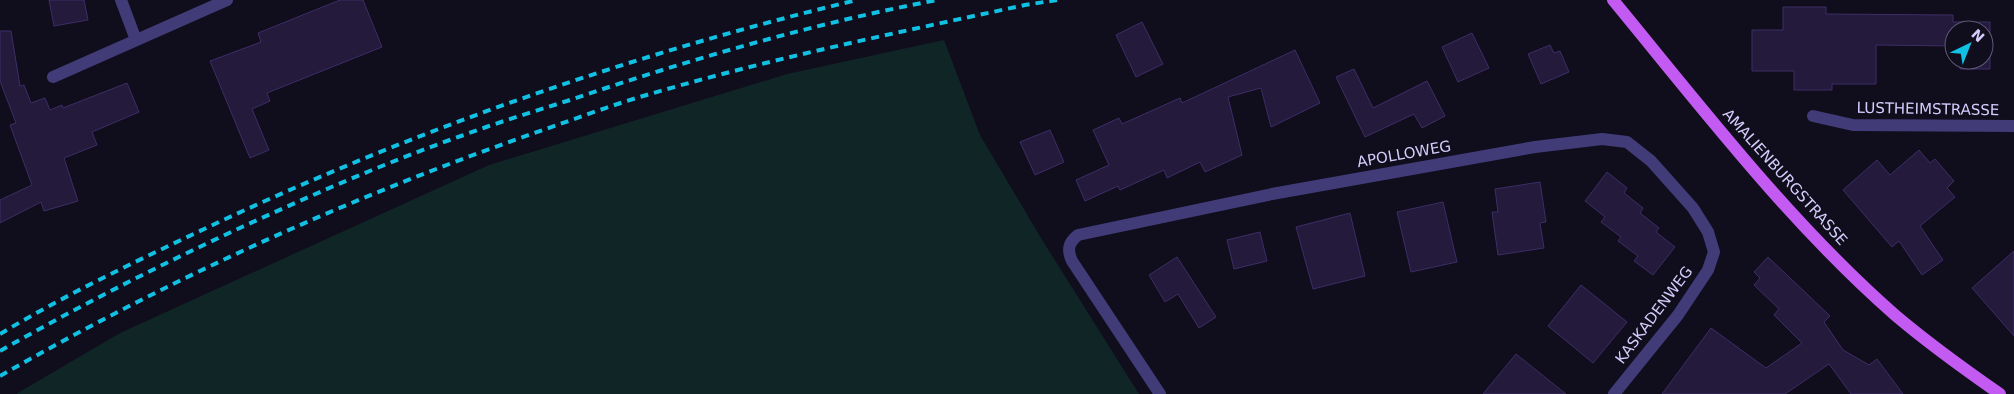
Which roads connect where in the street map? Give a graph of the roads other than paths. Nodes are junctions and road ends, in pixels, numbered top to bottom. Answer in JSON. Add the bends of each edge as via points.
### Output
{"nodes":[{"id":1,"x":120,"y":0,"type":"edge"},
{"id":2,"x":227,"y":0,"type":"edge"},
{"id":3,"x":1613,"y":0,"type":"edge"},
{"id":4,"x":136,"y":40,"type":"junction"},
{"id":5,"x":53,"y":77,"type":"dead end"},
{"id":6,"x":1813,"y":116,"type":"dead end"},
{"id":7,"x":2014,"y":126,"type":"edge"},
{"id":8,"x":1714,"y":252,"type":"joint"},
{"id":9,"x":1160,"y":394,"type":"edge"},
{"id":10,"x":1614,"y":394,"type":"edge"},
{"id":11,"x":2000,"y":394,"type":"edge"}],
"edges":[{"from":1,"to":4,"type":"street"},
{"from":2,"to":4,"type":"street"},
{"from":3,"to":11,"type":"main road","name":"AMALIENBURGSTRASSE","via":[[1803,226],[1895,315]]},
{"from":4,"to":5,"type":"street"},
{"from":6,"to":7,"type":"street","name":"LUSTHEIMSTRASSE","via":[[1853,125]]},
{"from":8,"to":9,"type":"street","name":"APOLLOWEG","via":[[1708,232],[1693,208],[1651,162],[1627,142],[1602,138],[1272,194],[1078,235],[1069,246],[1072,261]]},
{"from":8,"to":10,"type":"street","name":"KASKADENWEG","via":[[1708,270],[1678,315]]}]}
